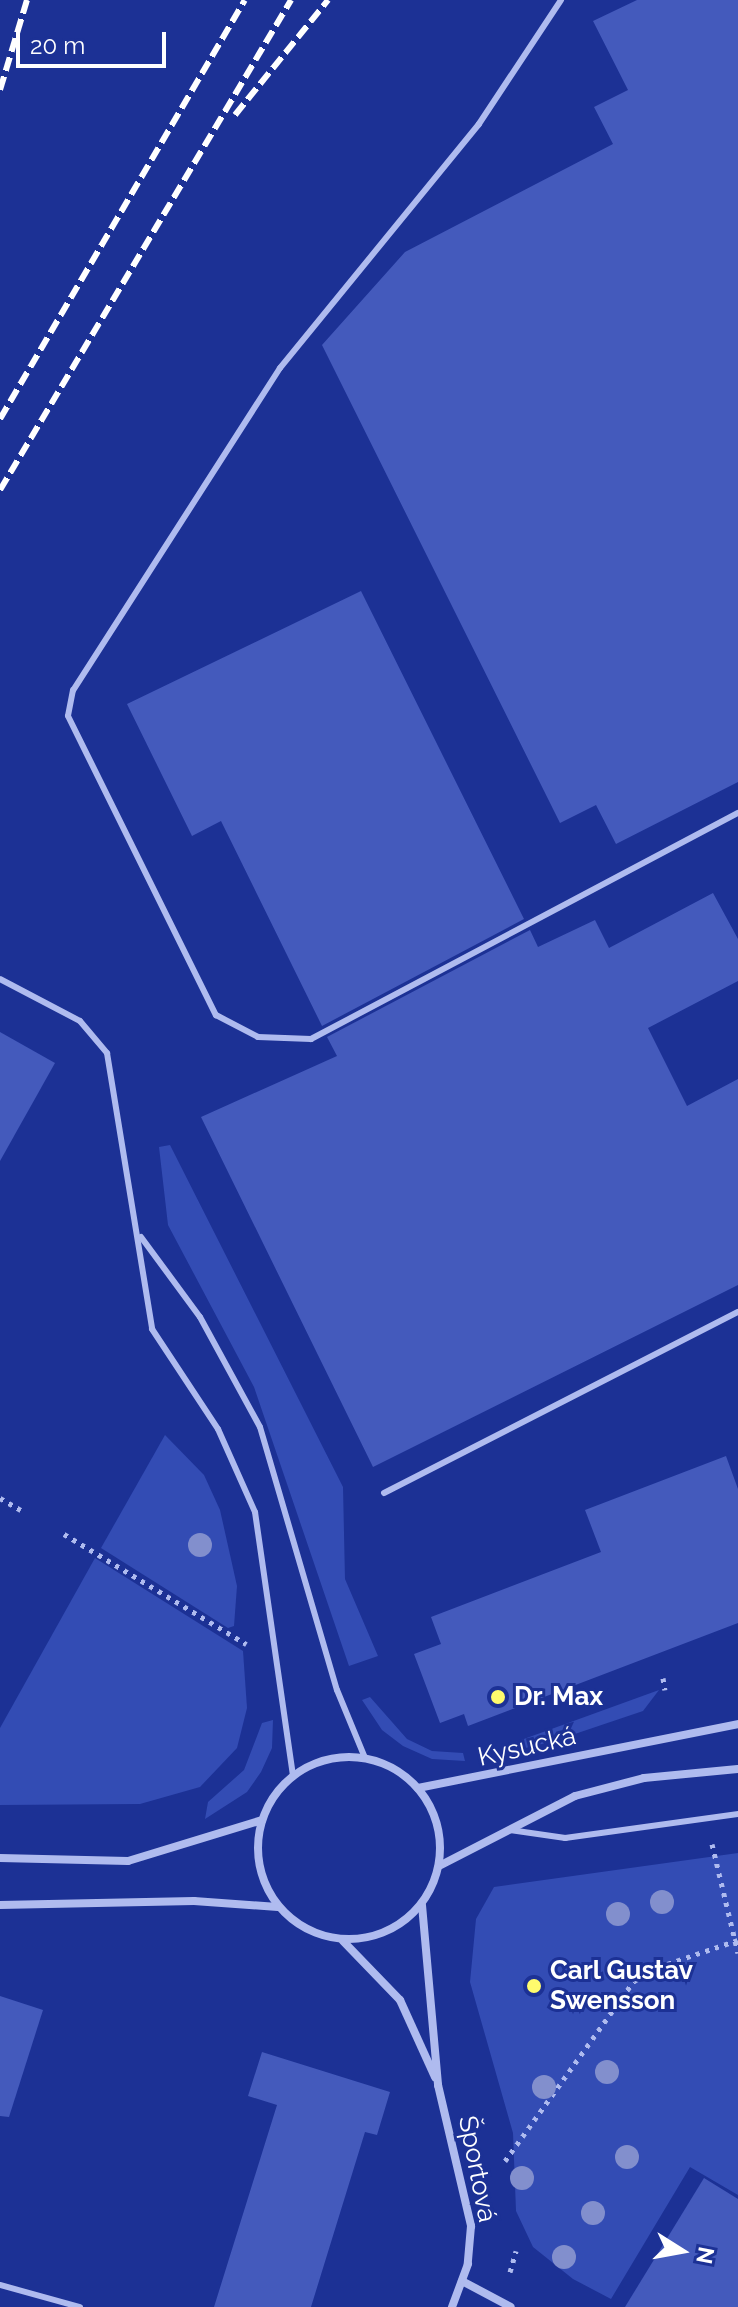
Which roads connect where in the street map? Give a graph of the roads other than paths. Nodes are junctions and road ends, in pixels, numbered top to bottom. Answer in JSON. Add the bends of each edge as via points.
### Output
{"nodes":[{"id":1,"x":561,"y":0,"type":"edge"},
{"id":2,"x":738,"y":813,"type":"edge"},
{"id":3,"x":0,"y":979,"type":"edge"},
{"id":4,"x":138,"y":1233,"type":"junction"},
{"id":5,"x":738,"y":1312,"type":"edge"},
{"id":6,"x":384,"y":1493,"type":"dead end"},
{"id":7,"x":738,"y":1724,"type":"edge"},
{"id":8,"x":365,"y":1758,"type":"junction"},
{"id":9,"x":738,"y":1769,"type":"edge"},
{"id":10,"x":293,"y":1775,"type":"junction"},
{"id":11,"x":418,"y":1788,"type":"junction"},
{"id":12,"x":738,"y":1814,"type":"edge"},
{"id":13,"x":262,"y":1820,"type":"junction"},
{"id":14,"x":507,"y":1830,"type":"junction"},
{"id":15,"x":0,"y":1858,"type":"edge"},
{"id":16,"x":439,"y":1866,"type":"junction"},
{"id":17,"x":0,"y":1905,"type":"edge"},
{"id":18,"x":422,"y":1905,"type":"junction"},
{"id":19,"x":278,"y":1907,"type":"junction"},
{"id":20,"x":343,"y":1941,"type":"junction"},
{"id":21,"x":438,"y":2085,"type":"junction"},
{"id":22,"x":462,"y":2281,"type":"junction"},
{"id":23,"x":0,"y":2285,"type":"edge"},
{"id":24,"x":80,"y":2307,"type":"edge"},
{"id":25,"x":452,"y":2307,"type":"edge"},
{"id":26,"x":511,"y":2307,"type":"edge"}],
"edges":[{"from":1,"to":2,"type":"lane","via":[[479,124],[280,368],[73,690],[68,716],[216,1015],[258,1037],[311,1039]]},
{"from":3,"to":4,"type":"lane","via":[[80,1021],[107,1053]]},
{"from":4,"to":8,"type":"lane","via":[[200,1317],[260,1427],[337,1690]]},
{"from":4,"to":10,"type":"lane","via":[[152,1329],[218,1429],[255,1512]]},
{"from":5,"to":6,"type":"lane"},
{"from":7,"to":11,"type":"street","name":"Kysucká","via":[[698,1728],[489,1778]]},
{"from":8,"to":10,"type":"street","via":[[328,1759]]},
{"from":8,"to":11,"type":"street","via":[[386,1764]]},
{"from":9,"to":14,"type":"street","via":[[644,1778],[575,1796]]},
{"from":10,"to":13,"type":"street","via":[[273,1795]]},
{"from":11,"to":16,"type":"street","via":[[437,1825]]},
{"from":12,"to":14,"type":"lane","via":[[565,1838]]},
{"from":13,"to":15,"type":"street","via":[[128,1861]]},
{"from":13,"to":19,"type":"street","via":[[257,1851],[263,1881]]},
{"from":14,"to":16,"type":"street"},
{"from":16,"to":18,"type":"street"},
{"from":17,"to":19,"type":"street","via":[[194,1901]]},
{"from":18,"to":20,"type":"street","via":[[387,1932]]},
{"from":18,"to":21,"type":"street","name":"Športová"},
{"from":19,"to":20,"type":"street","via":[[296,1924]]},
{"from":20,"to":21,"type":"street","name":"Športová","via":[[400,2000]]},
{"from":21,"to":22,"type":"street","name":"Športová","via":[[471,2226]]},
{"from":22,"to":25,"type":"street","name":"Športová"},
{"from":22,"to":26,"type":"street"},
{"from":23,"to":24,"type":"lane"}]}
